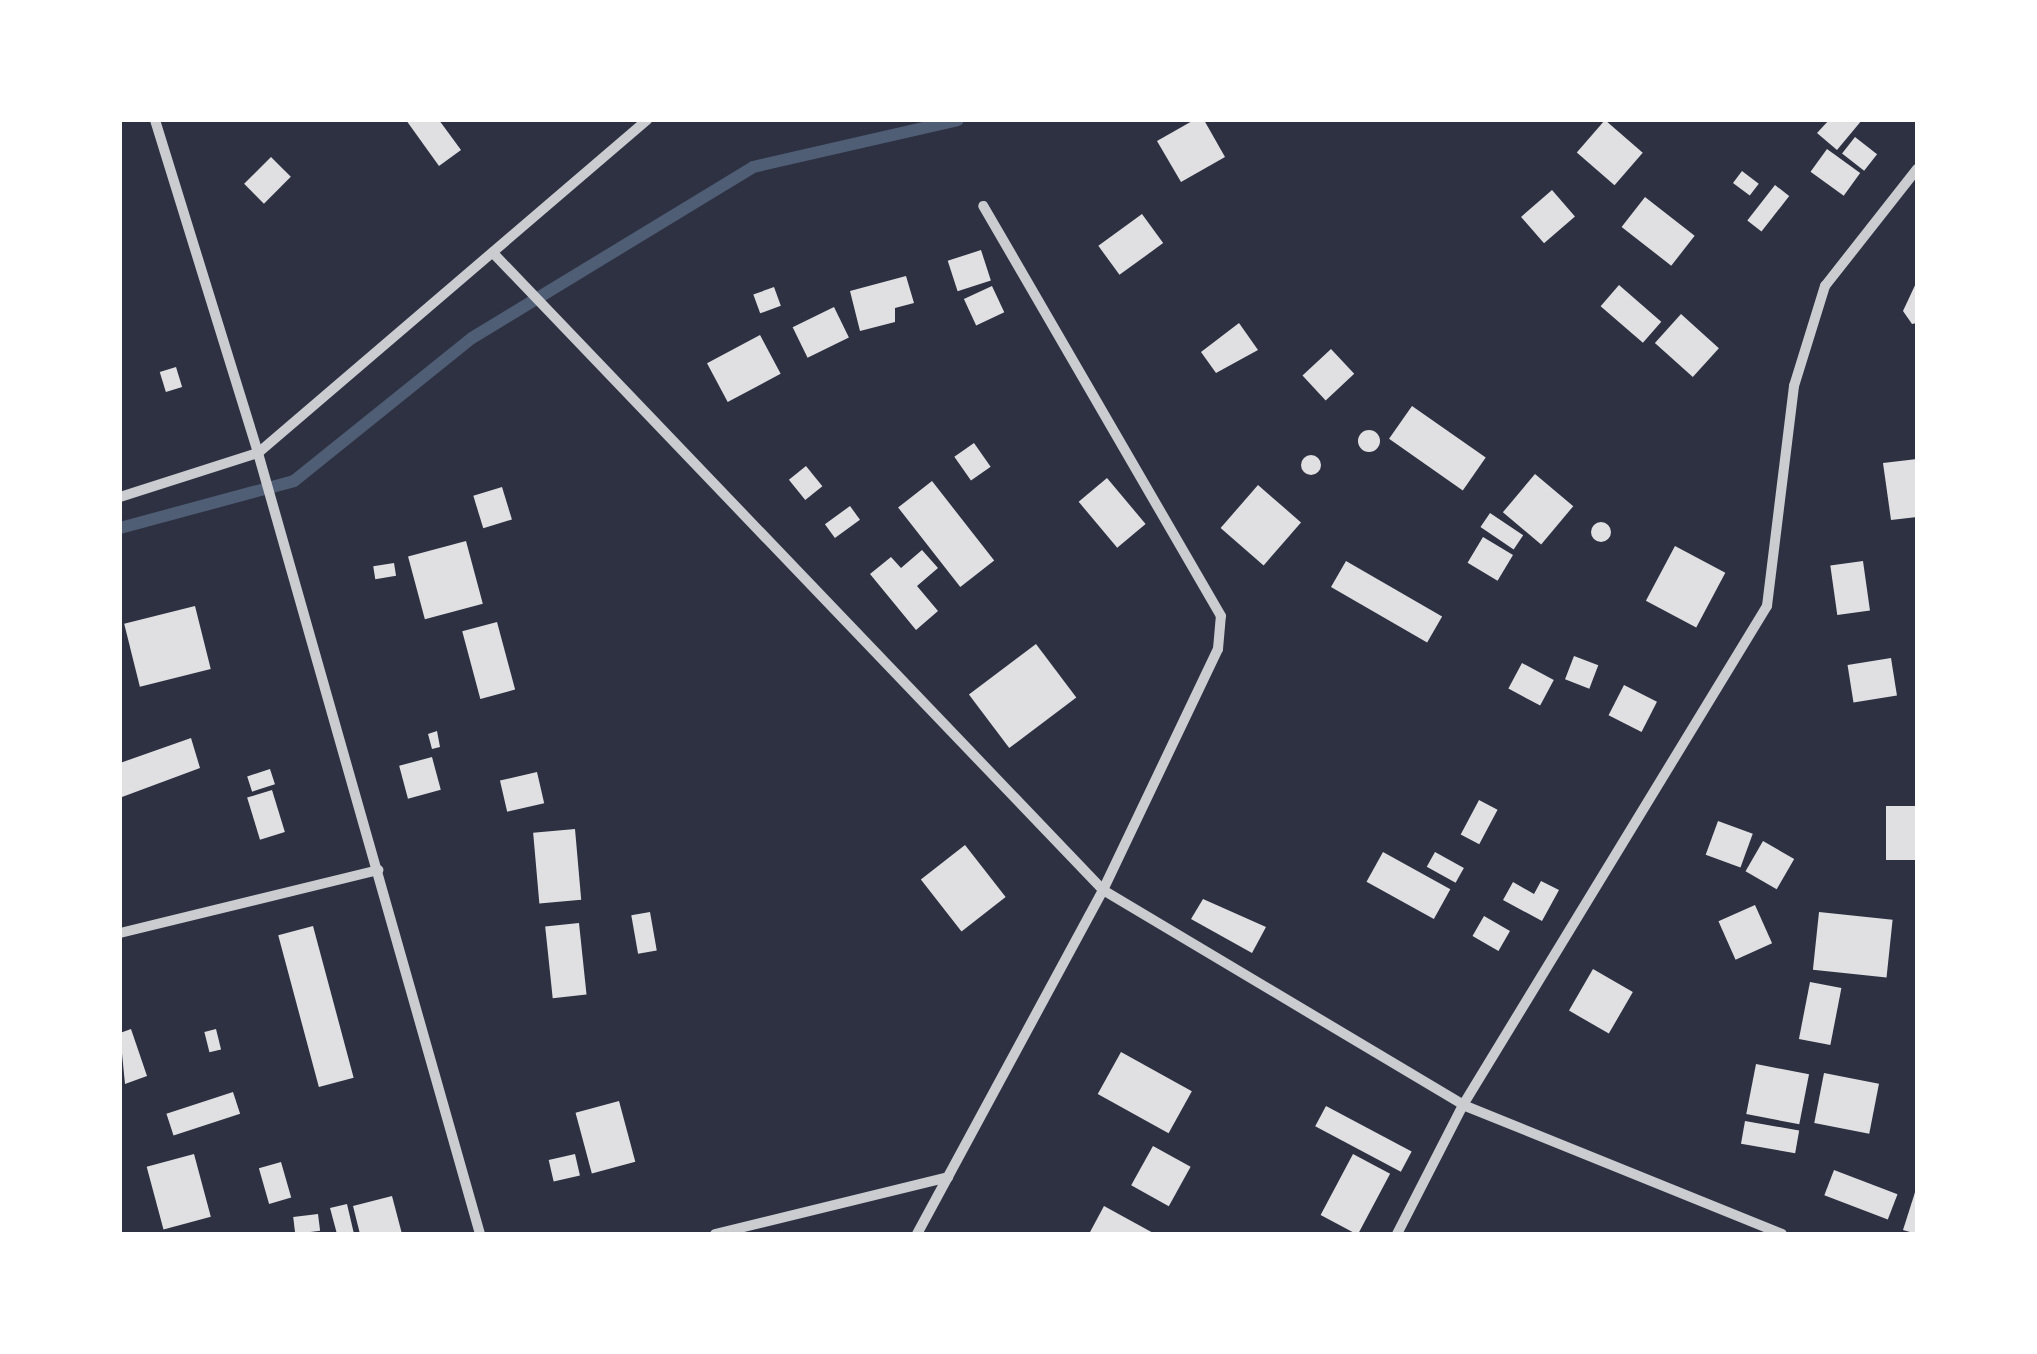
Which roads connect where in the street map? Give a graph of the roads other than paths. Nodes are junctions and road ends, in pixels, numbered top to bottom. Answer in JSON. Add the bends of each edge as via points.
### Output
{"nodes":[{"id":1,"x":155,"y":120,"type":"edge"},
{"id":2,"x":647,"y":120,"type":"edge"},
{"id":3,"x":1917,"y":169,"type":"edge"},
{"id":4,"x":982,"y":206,"type":"dead end"},
{"id":5,"x":495,"y":254,"type":"junction"},
{"id":6,"x":258,"y":453,"type":"junction"},
{"id":7,"x":120,"y":496,"type":"edge"},
{"id":8,"x":378,"y":870,"type":"junction"},
{"id":9,"x":1103,"y":890,"type":"junction"},
{"id":10,"x":120,"y":933,"type":"edge"},
{"id":11,"x":1463,"y":1106,"type":"junction"},
{"id":12,"x":948,"y":1177,"type":"junction"},
{"id":13,"x":480,"y":1234,"type":"edge"},
{"id":14,"x":716,"y":1234,"type":"edge"},
{"id":15,"x":917,"y":1234,"type":"edge"},
{"id":16,"x":1398,"y":1234,"type":"edge"},
{"id":17,"x":1782,"y":1234,"type":"edge"}],
"edges":[{"from":1,"to":6,"type":"street"},
{"from":2,"to":5,"type":"street"},
{"from":3,"to":11,"type":"street","via":[[1825,286],[1794,386],[1766,606]]},
{"from":4,"to":9,"type":"street","via":[[1221,616],[1218,649]]},
{"from":5,"to":6,"type":"street"},
{"from":5,"to":9,"type":"street"},
{"from":6,"to":7,"type":"street"},
{"from":6,"to":8,"type":"street"},
{"from":8,"to":10,"type":"street"},
{"from":8,"to":13,"type":"street"},
{"from":9,"to":11,"type":"street"},
{"from":9,"to":12,"type":"street"},
{"from":11,"to":16,"type":"street"},
{"from":11,"to":17,"type":"street"},
{"from":12,"to":14,"type":"street"},
{"from":12,"to":15,"type":"street"}]}
